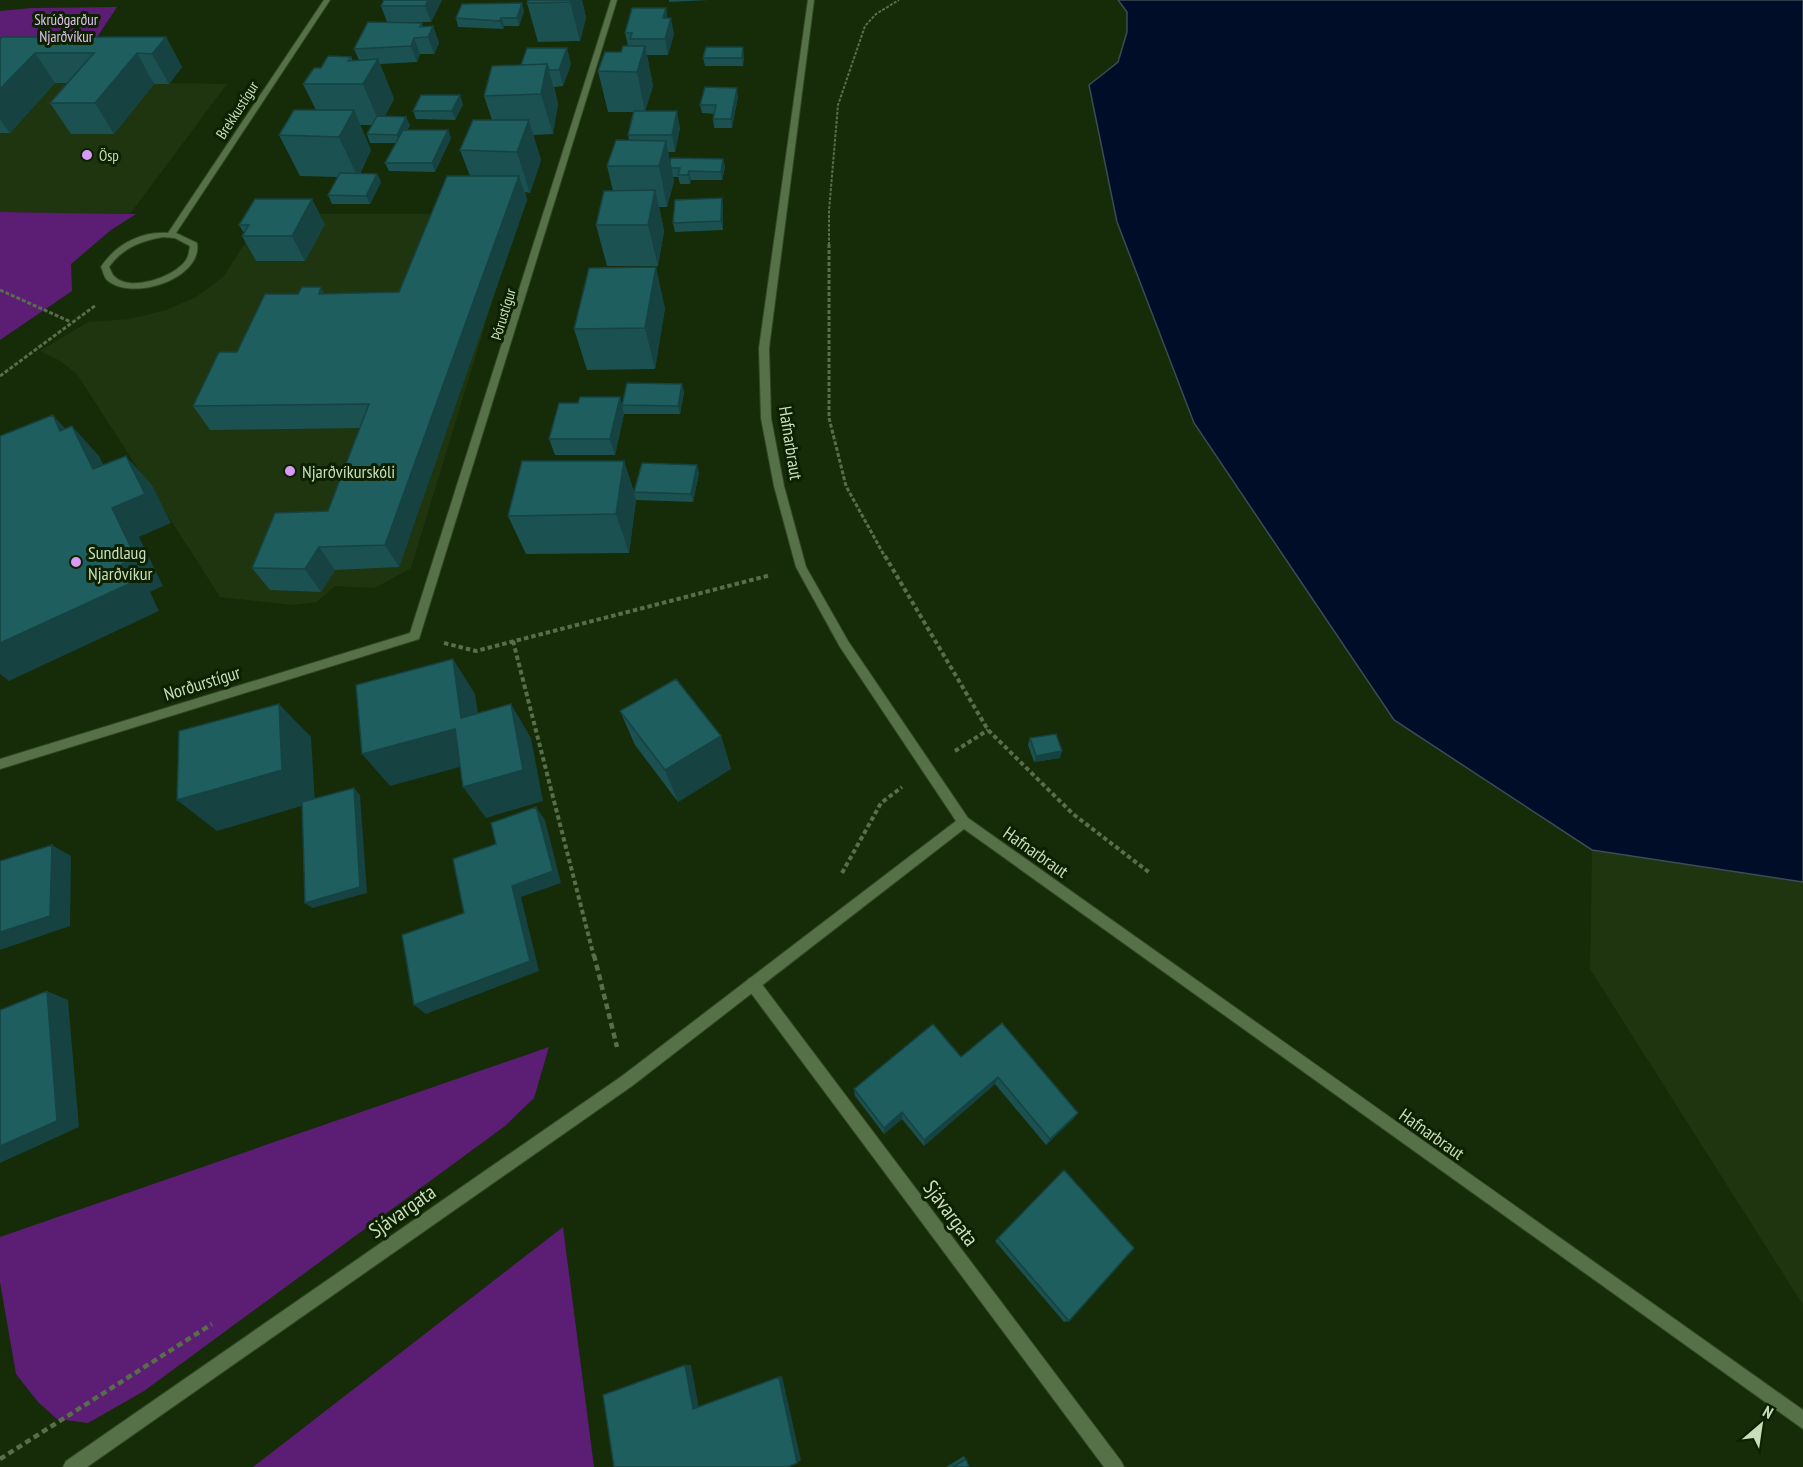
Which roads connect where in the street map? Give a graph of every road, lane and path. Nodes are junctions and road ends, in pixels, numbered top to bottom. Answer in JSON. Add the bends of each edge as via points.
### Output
{"nodes":[{"id":1,"x":327,"y":0,"type":"edge"},
{"id":2,"x":614,"y":0,"type":"edge"},
{"id":3,"x":811,"y":0,"type":"edge"},
{"id":4,"x":899,"y":0,"type":"edge"},
{"id":5,"x":170,"y":236,"type":"junction"},
{"id":6,"x":123,"y":285,"type":"junction"},
{"id":7,"x":0,"y":290,"type":"edge"},
{"id":8,"x":72,"y":323,"type":"junction"},
{"id":9,"x":0,"y":376,"type":"edge"},
{"id":10,"x":801,"y":567,"type":"junction"},
{"id":11,"x":415,"y":636,"type":"junction"},
{"id":12,"x":513,"y":641,"type":"junction"},
{"id":13,"x":988,"y":730,"type":"junction"},
{"id":14,"x":0,"y":764,"type":"edge"},
{"id":15,"x":927,"y":770,"type":"junction"},
{"id":16,"x":964,"y":822,"type":"junction"},
{"id":17,"x":1150,"y":873,"type":"dead end"},
{"id":18,"x":836,"y":883,"type":"dead end"},
{"id":19,"x":753,"y":984,"type":"junction"},
{"id":20,"x":627,"y":1081,"type":"junction"},
{"id":21,"x":220,"y":1319,"type":"dead end"},
{"id":22,"x":1803,"y":1420,"type":"edge"},
{"id":23,"x":0,"y":1459,"type":"edge"},
{"id":24,"x":72,"y":1467,"type":"edge"},
{"id":25,"x":1115,"y":1467,"type":"edge"}],
"edges":[{"from":1,"to":5,"type":"street","name":"Brekkustígur"},
{"from":2,"to":11,"type":"street","name":"Þórustígur"},
{"from":3,"to":10,"type":"street","name":"Hafnarbraut","via":[[764,348],[766,418]]},
{"from":4,"to":13,"type":"path","via":[[876,14],[865,27],[838,105],[830,211],[829,418],[846,486],[915,611]]},
{"from":5,"to":6,"type":"street","via":[[133,243],[110,258],[106,275]]},
{"from":5,"to":6,"type":"street","via":[[194,245],[192,262],[162,281]]},
{"from":6,"to":8,"type":"path"},
{"from":7,"to":8,"type":"path"},
{"from":8,"to":9,"type":"path"},
{"from":10,"to":12,"type":"path"},
{"from":10,"to":15,"type":"street","name":"Hafnarbraut","via":[[844,644]]},
{"from":11,"to":12,"type":"path","via":[[476,651]]},
{"from":11,"to":14,"type":"street","name":"Norðurstígur"},
{"from":12,"to":20,"type":"path"},
{"from":13,"to":15,"type":"path"},
{"from":13,"to":17,"type":"path","via":[[1073,814]]},
{"from":15,"to":16,"type":"street","name":"Hafnarbraut"},
{"from":15,"to":18,"type":"path","via":[[881,803]]},
{"from":16,"to":19,"type":"street","name":"Sjávargata"},
{"from":16,"to":22,"type":"street","name":"Hafnarbraut"},
{"from":19,"to":20,"type":"street","name":"Sjávargata"},
{"from":19,"to":25,"type":"street","name":"Sjávargata"},
{"from":20,"to":24,"type":"street","name":"Sjávargata"},
{"from":21,"to":23,"type":"path"}]}
